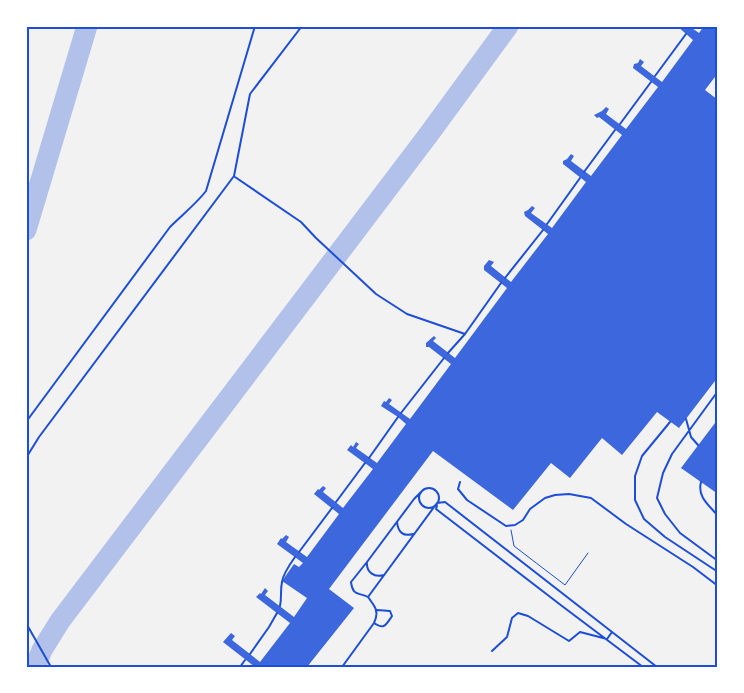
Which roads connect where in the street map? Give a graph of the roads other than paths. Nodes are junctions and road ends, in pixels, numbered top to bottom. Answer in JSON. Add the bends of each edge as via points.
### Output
{"nodes":[{"id":1,"x":255,"y":26,"type":"edge"},
{"id":2,"x":302,"y":26,"type":"edge"},
{"id":3,"x":686,"y":34,"type":"dead end"},
{"id":4,"x":655,"y":76,"type":"dead end"},
{"id":5,"x":651,"y":82,"type":"dead end"},
{"id":6,"x":620,"y":124,"type":"dead end"},
{"id":7,"x":615,"y":130,"type":"dead end"},
{"id":8,"x":584,"y":172,"type":"dead end"},
{"id":9,"x":234,"y":176,"type":"junction"},
{"id":10,"x":580,"y":178,"type":"dead end"},
{"id":11,"x":547,"y":224,"type":"dead end"},
{"id":12,"x":543,"y":230,"type":"dead end"},
{"id":13,"x":505,"y":278,"type":"dead end"},
{"id":14,"x":501,"y":284,"type":"dead end"},
{"id":15,"x":465,"y":334,"type":"junction"},
{"id":16,"x":448,"y":353,"type":"dead end"},
{"id":17,"x":444,"y":358,"type":"dead end"},
{"id":18,"x":718,"y":392,"type":"edge"},
{"id":19,"x":401,"y":413,"type":"dead end"},
{"id":20,"x":398,"y":418,"type":"dead end"},
{"id":21,"x":686,"y":418,"type":"dead end"},
{"id":22,"x":26,"y":422,"type":"edge"},
{"id":23,"x":670,"y":422,"type":"dead end"},
{"id":24,"x":698,"y":445,"type":"dead end"},
{"id":25,"x":26,"y":458,"type":"edge"},
{"id":26,"x":369,"y":458,"type":"dead end"},
{"id":27,"x":365,"y":463,"type":"dead end"},
{"id":28,"x":460,"y":482,"type":"dead end"},
{"id":29,"x":701,"y":482,"type":"dead end"},
{"id":30,"x":421,"y":492,"type":"junction"},
{"id":31,"x":336,"y":502,"type":"dead end"},
{"id":32,"x":437,"y":503,"type":"junction"},
{"id":33,"x":332,"y":508,"type":"dead end"},
{"id":34,"x":718,"y":516,"type":"edge"},
{"id":35,"x":397,"y":521,"type":"junction"},
{"id":36,"x":416,"y":534,"type":"junction"},
{"id":37,"x":299,"y":552,"type":"dead end"},
{"id":38,"x":295,"y":558,"type":"dead end"},
{"id":39,"x":718,"y":561,"type":"edge"},
{"id":40,"x":366,"y":562,"type":"junction"},
{"id":41,"x":718,"y":572,"type":"edge"},
{"id":42,"x":384,"y":575,"type":"junction"},
{"id":43,"x":718,"y":586,"type":"edge"},
{"id":44,"x":368,"y":598,"type":"junction"},
{"id":45,"x":280,"y":606,"type":"dead end"},
{"id":46,"x":377,"y":610,"type":"junction"},
{"id":47,"x":277,"y":613,"type":"dead end"},
{"id":48,"x":26,"y":623,"type":"edge"},
{"id":49,"x":374,"y":623,"type":"junction"},
{"id":50,"x":612,"y":632,"type":"junction"},
{"id":51,"x":607,"y":639,"type":"junction"},
{"id":52,"x":492,"y":651,"type":"dead end"},
{"id":53,"x":250,"y":654,"type":"dead end"},
{"id":54,"x":245,"y":660,"type":"dead end"},
{"id":55,"x":343,"y":666,"type":"edge"},
{"id":56,"x":52,"y":667,"type":"edge"},
{"id":57,"x":240,"y":667,"type":"edge"},
{"id":58,"x":643,"y":667,"type":"edge"},
{"id":59,"x":657,"y":667,"type":"edge"}],
"edges":[{"from":1,"to":22,"type":"lane","via":[[206,191],[170,227]]},
{"from":2,"to":9,"type":"lane","via":[[250,94]]},
{"from":3,"to":4,"type":"lane"},
{"from":5,"to":6,"type":"lane"},
{"from":7,"to":8,"type":"lane"},
{"from":9,"to":15,"type":"lane","via":[[302,222],[376,294],[407,314]]},
{"from":9,"to":25,"type":"lane"},
{"from":10,"to":11,"type":"lane"},
{"from":12,"to":13,"type":"lane"},
{"from":14,"to":15,"type":"lane"},
{"from":15,"to":16,"type":"lane"},
{"from":17,"to":19,"type":"lane"},
{"from":18,"to":39,"type":"lane","via":[[672,454],[657,498],[680,533]]},
{"from":20,"to":26,"type":"lane"},
{"from":21,"to":24,"type":"lane","via":[[691,436]]},
{"from":23,"to":41,"type":"lane","via":[[642,456],[635,476],[635,500],[644,519]]},
{"from":27,"to":31,"type":"lane"},
{"from":28,"to":43,"type":"lane","via":[[458,489],[467,500],[506,526],[523,520],[530,509],[545,498],[569,494],[591,498]]},
{"from":29,"to":34,"type":"lane","via":[[702,498]]},
{"from":30,"to":32,"type":"lane","via":[[426,488],[433,489],[438,494]]},
{"from":30,"to":32,"type":"lane","via":[[419,498],[426,508]]},
{"from":30,"to":35,"type":"lane"},
{"from":32,"to":36,"type":"lane"},
{"from":32,"to":50,"type":"lane","via":[[445,502]]},
{"from":32,"to":51,"type":"lane","via":[[436,509]]},
{"from":33,"to":37,"type":"lane"},
{"from":35,"to":36,"type":"lane","via":[[404,536]]},
{"from":35,"to":40,"type":"lane"},
{"from":36,"to":42,"type":"lane"},
{"from":38,"to":45,"type":"lane","via":[[282,581]]},
{"from":40,"to":42,"type":"lane","via":[[371,574]]},
{"from":40,"to":44,"type":"lane","via":[[351,582],[357,593]]},
{"from":42,"to":44,"type":"lane"},
{"from":44,"to":46,"type":"lane"},
{"from":46,"to":49,"type":"lane"},
{"from":46,"to":49,"type":"lane","via":[[390,610],[392,616],[386,625]]},
{"from":47,"to":53,"type":"lane"},
{"from":48,"to":56,"type":"lane"},
{"from":49,"to":55,"type":"lane"},
{"from":50,"to":51,"type":"lane"},
{"from":50,"to":59,"type":"lane"},
{"from":51,"to":52,"type":"lane","via":[[580,632],[569,641],[518,612],[512,618],[507,637]]},
{"from":51,"to":58,"type":"lane"},
{"from":54,"to":57,"type":"lane"}]}
